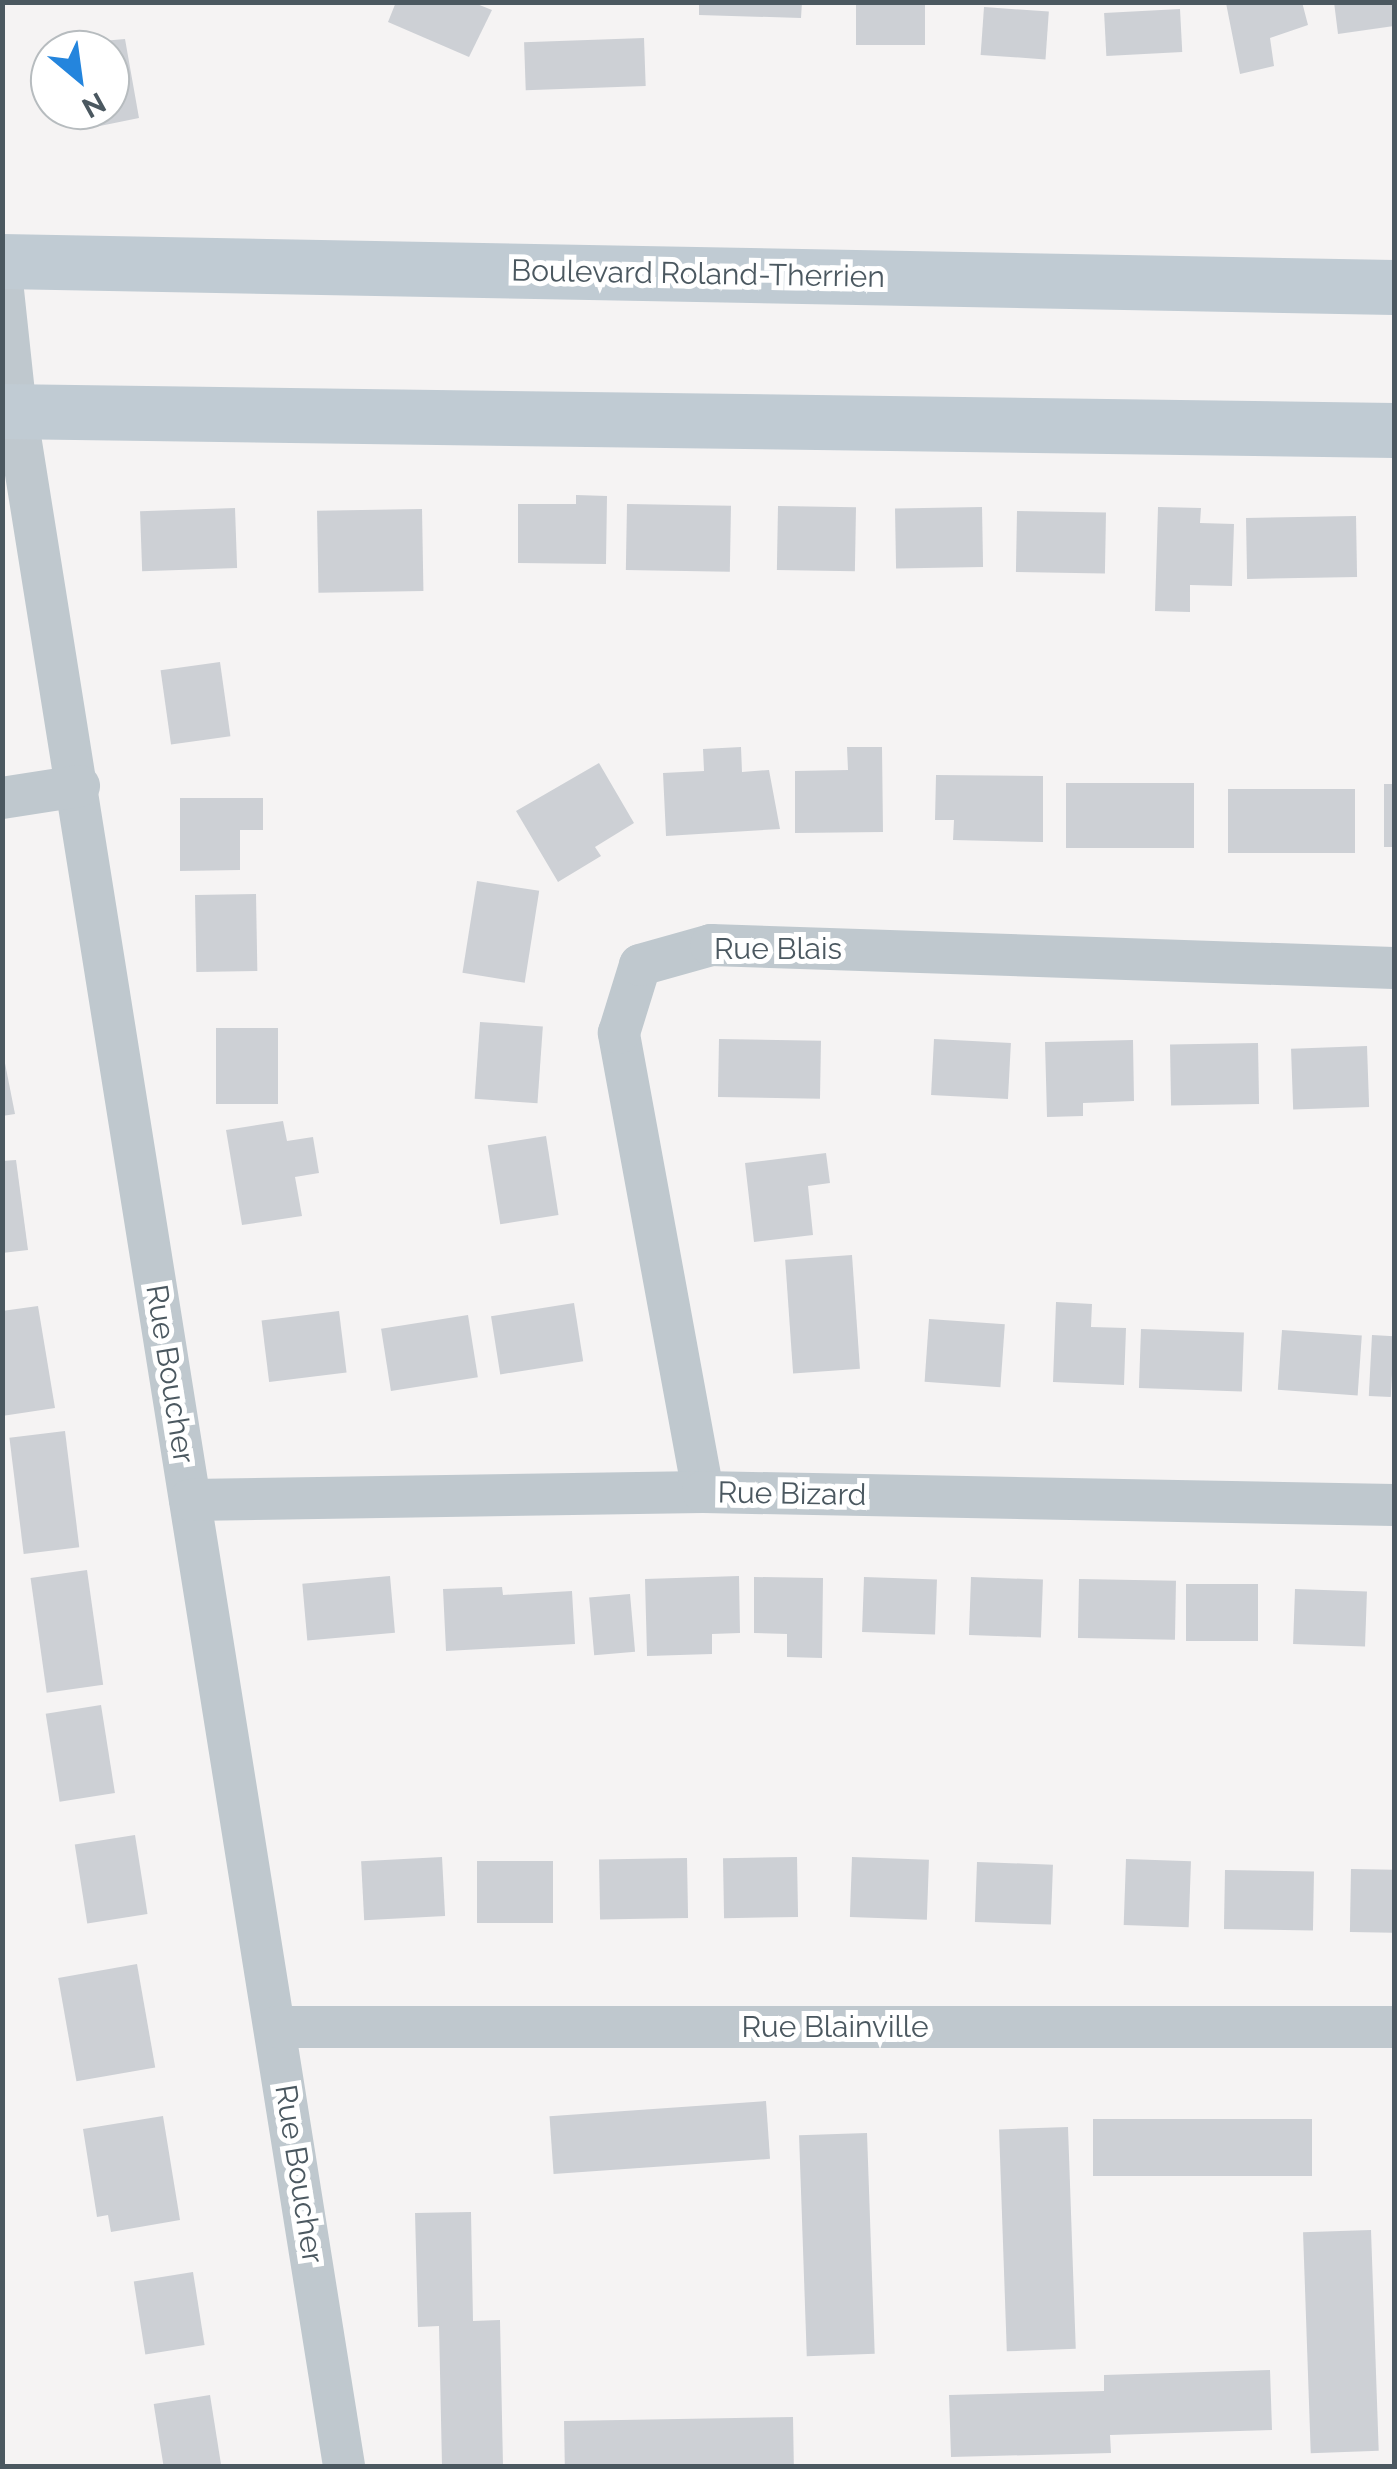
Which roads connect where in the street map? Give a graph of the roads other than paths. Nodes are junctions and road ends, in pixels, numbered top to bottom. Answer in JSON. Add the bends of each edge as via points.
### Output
{"nodes":[{"id":1,"x":2,"y":262,"type":"edge"},
{"id":2,"x":2,"y":281,"type":"edge"},
{"id":3,"x":1394,"y":287,"type":"edge"},
{"id":4,"x":9,"y":411,"type":"edge"},
{"id":5,"x":1394,"y":430,"type":"edge"},
{"id":6,"x":80,"y":786,"type":"junction"},
{"id":7,"x":2,"y":798,"type":"edge"},
{"id":8,"x":1394,"y":968,"type":"edge"},
{"id":9,"x":703,"y":1492,"type":"junction"},
{"id":10,"x":190,"y":1500,"type":"junction"},
{"id":11,"x":1394,"y":1506,"type":"edge"},
{"id":12,"x":276,"y":2027,"type":"junction"},
{"id":13,"x":1394,"y":2027,"type":"edge"},
{"id":14,"x":344,"y":2466,"type":"edge"}],
"edges":[{"from":1,"to":3,"type":"main road","name":"Boulevard Roland-Therrien"},
{"from":2,"to":4,"type":"street","name":"Rue Boucher"},
{"from":4,"to":5,"type":"main road"},
{"from":4,"to":6,"type":"street","name":"Rue Boucher"},
{"from":6,"to":7,"type":"street"},
{"from":6,"to":10,"type":"street","name":"Rue Boucher"},
{"from":8,"to":9,"type":"street","name":"Rue Blais","via":[[711,945],[640,965],[619,1034]]},
{"from":9,"to":10,"type":"street","name":"Rue Bizard"},
{"from":9,"to":11,"type":"street","name":"Rue Bizard"},
{"from":10,"to":12,"type":"street","name":"Rue Boucher"},
{"from":12,"to":13,"type":"street","name":"Rue Blainville"},
{"from":12,"to":14,"type":"street","name":"Rue Boucher"}]}
